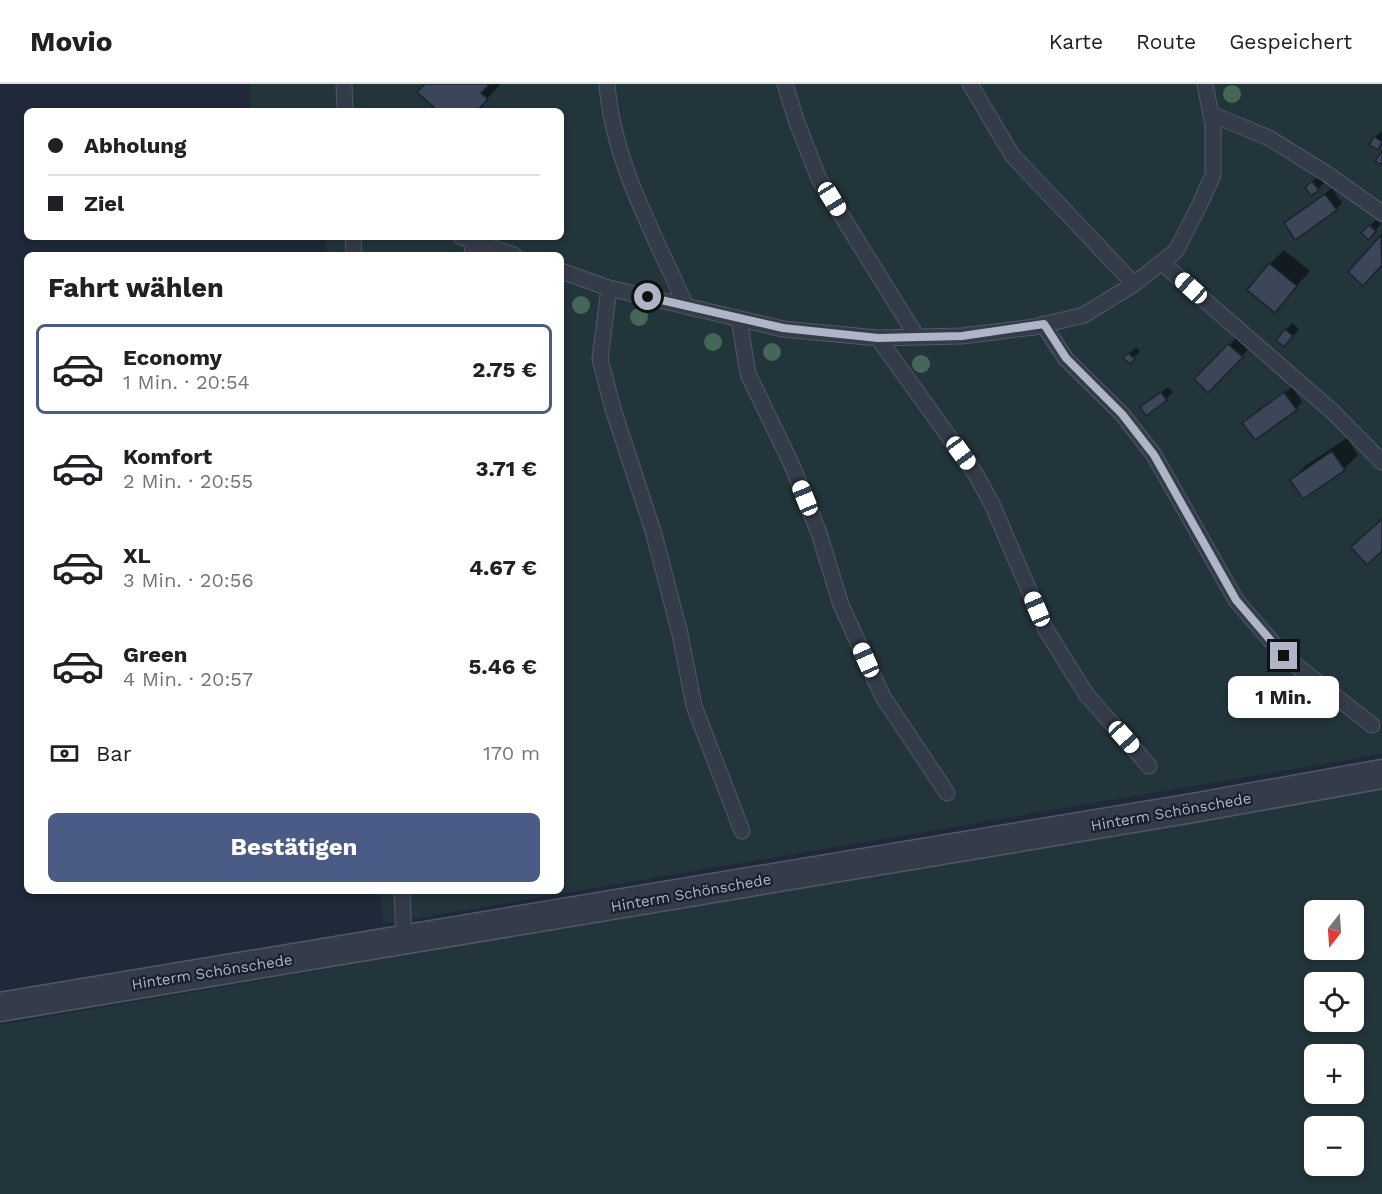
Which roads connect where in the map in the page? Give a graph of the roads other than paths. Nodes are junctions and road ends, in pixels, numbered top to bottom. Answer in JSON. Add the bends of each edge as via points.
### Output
{"nodes":[{"id":1,"x":344,"y":84,"type":"edge"},
{"id":2,"x":607,"y":84,"type":"edge"},
{"id":3,"x":785,"y":84,"type":"edge"},
{"id":4,"x":970,"y":84,"type":"edge"},
{"id":5,"x":1205,"y":84,"type":"edge"},
{"id":6,"x":345,"y":108,"type":"edge"},
{"id":7,"x":1211,"y":114,"type":"junction"},
{"id":8,"x":1382,"y":213,"type":"edge"},
{"id":9,"x":470,"y":243,"type":"edge"},
{"id":10,"x":503,"y":252,"type":"edge"},
{"id":11,"x":1162,"y":263,"type":"junction"},
{"id":12,"x":564,"y":272,"type":"edge"},
{"id":13,"x":1134,"y":284,"type":"junction"},
{"id":14,"x":609,"y":288,"type":"junction"},
{"id":15,"x":686,"y":306,"type":"junction"},
{"id":16,"x":739,"y":318,"type":"junction"},
{"id":17,"x":1044,"y":324,"type":"junction"},
{"id":18,"x":917,"y":337,"type":"junction"},
{"id":19,"x":878,"y":338,"type":"junction"},
{"id":20,"x":1382,"y":462,"type":"edge"},
{"id":21,"x":1372,"y":725,"type":"dead end"},
{"id":22,"x":1149,"y":766,"type":"dead end"},
{"id":23,"x":1382,"y":774,"type":"edge"},
{"id":24,"x":947,"y":793,"type":"dead end"},
{"id":25,"x":742,"y":831,"type":"dead end"},
{"id":26,"x":402,"y":894,"type":"edge"},
{"id":27,"x":404,"y":941,"type":"junction"},
{"id":28,"x":0,"y":1007,"type":"edge"}],
"edges":[{"from":1,"to":6,"type":"lane"},
{"from":2,"to":15,"type":"lane","via":[[622,160]]},
{"from":3,"to":18,"type":"lane","via":[[819,179]]},
{"from":4,"to":13,"type":"lane","via":[[1012,154]]},
{"from":5,"to":7,"type":"lane"},
{"from":7,"to":8,"type":"lane","via":[[1269,138]]},
{"from":7,"to":11,"type":"lane","via":[[1213,175],[1176,251]]},
{"from":9,"to":10,"type":"lane"},
{"from":11,"to":13,"type":"lane"},
{"from":11,"to":20,"type":"lane","via":[[1333,412]]},
{"from":12,"to":14,"type":"lane"},
{"from":13,"to":17,"type":"lane","via":[[1084,315]]},
{"from":14,"to":15,"type":"lane"},
{"from":14,"to":25,"type":"lane","via":[[600,359],[654,534],[694,706]]},
{"from":15,"to":16,"type":"lane"},
{"from":16,"to":19,"type":"lane","via":[[783,328]]},
{"from":16,"to":24,"type":"lane","via":[[748,374],[815,523],[841,605],[883,698]]},
{"from":17,"to":18,"type":"lane","via":[[962,336]]},
{"from":17,"to":21,"type":"lane","via":[[1066,358],[1122,414],[1154,455],[1236,600],[1284,656]]},
{"from":18,"to":19,"type":"lane"},
{"from":19,"to":22,"type":"lane","via":[[975,473],[1046,630],[1086,694]]},
{"from":23,"to":27,"type":"street","name":"Hinterm Schönschede"},
{"from":26,"to":27,"type":"lane"},
{"from":27,"to":28,"type":"street","name":"Hinterm Schönschede"}]}
